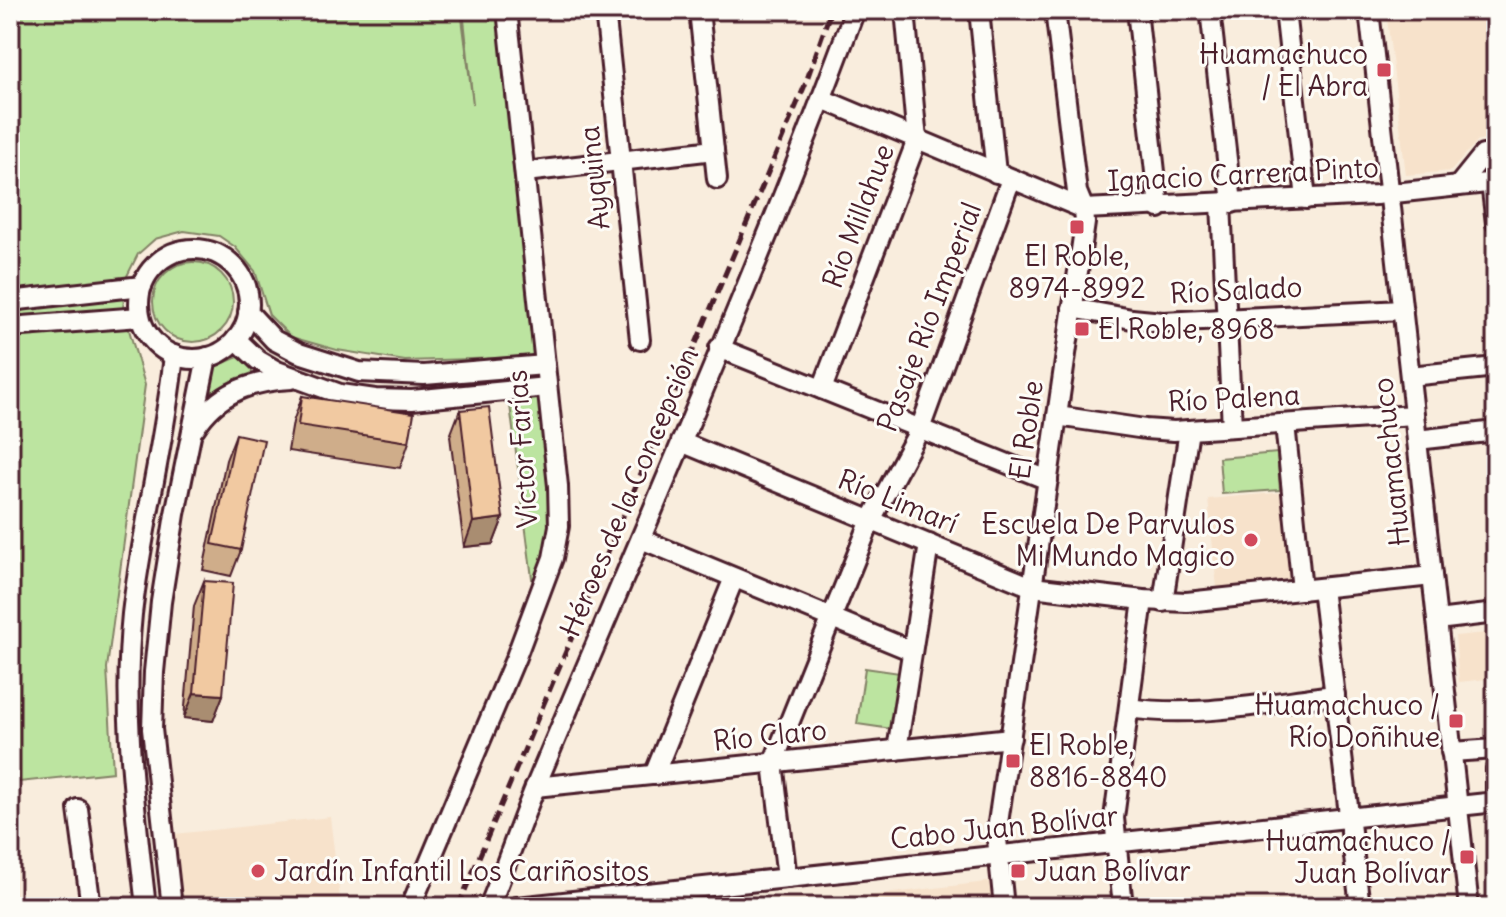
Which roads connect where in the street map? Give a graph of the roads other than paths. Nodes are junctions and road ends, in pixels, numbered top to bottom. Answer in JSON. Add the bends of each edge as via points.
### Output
{"nodes":[{"id":1,"x":507,"y":10,"type":"edge"},
{"id":2,"x":605,"y":10,"type":"edge"},
{"id":3,"x":699,"y":10,"type":"edge"},
{"id":4,"x":855,"y":10,"type":"edge"},
{"id":5,"x":905,"y":10,"type":"edge"},
{"id":6,"x":979,"y":10,"type":"edge"},
{"id":7,"x":1055,"y":10,"type":"edge"},
{"id":8,"x":1137,"y":10,"type":"edge"},
{"id":9,"x":1210,"y":10,"type":"edge"},
{"id":10,"x":1285,"y":10,"type":"edge"},
{"id":11,"x":1369,"y":10,"type":"edge"},
{"id":12,"x":822,"y":99,"type":"junction"},
{"id":13,"x":917,"y":140,"type":"junction"},
{"id":14,"x":714,"y":150,"type":"junction"},
{"id":15,"x":1496,"y":154,"type":"edge"},
{"id":16,"x":621,"y":161,"type":"junction"},
{"id":17,"x":525,"y":172,"type":"junction"},
{"id":18,"x":1003,"y":176,"type":"junction"},
{"id":19,"x":717,"y":179,"type":"dead end"},
{"id":20,"x":1494,"y":182,"type":"edge"},
{"id":21,"x":1458,"y":186,"type":"junction"},
{"id":22,"x":1390,"y":194,"type":"junction"},
{"id":23,"x":1306,"y":199,"type":"junction"},
{"id":24,"x":1226,"y":204,"type":"junction"},
{"id":25,"x":1159,"y":208,"type":"junction"},
{"id":26,"x":1084,"y":209,"type":"junction"},
{"id":27,"x":1496,"y":223,"type":"edge"},
{"id":28,"x":142,"y":286,"type":"junction"},
{"id":29,"x":10,"y":301,"type":"edge"},
{"id":30,"x":1072,"y":308,"type":"junction"},
{"id":31,"x":1403,"y":310,"type":"junction"},
{"id":32,"x":248,"y":312,"type":"junction"},
{"id":33,"x":140,"y":317,"type":"junction"},
{"id":34,"x":1226,"y":319,"type":"junction"},
{"id":35,"x":10,"y":327,"type":"edge"},
{"id":36,"x":236,"y":339,"type":"junction"},
{"id":37,"x":640,"y":340,"type":"dead end"},
{"id":38,"x":719,"y":348,"type":"junction"},
{"id":39,"x":174,"y":355,"type":"junction"},
{"id":40,"x":207,"y":357,"type":"junction"},
{"id":41,"x":545,"y":365,"type":"junction"},
{"id":42,"x":1496,"y":367,"type":"edge"},
{"id":43,"x":442,"y":374,"type":"junction"},
{"id":44,"x":1410,"y":376,"type":"junction"},
{"id":45,"x":297,"y":378,"type":"junction"},
{"id":46,"x":547,"y":387,"type":"junction"},
{"id":47,"x":822,"y":389,"type":"junction"},
{"id":48,"x":443,"y":397,"type":"junction"},
{"id":49,"x":1414,"y":415,"type":"junction"},
{"id":50,"x":1057,"y":416,"type":"junction"},
{"id":51,"x":1285,"y":424,"type":"junction"},
{"id":52,"x":1232,"y":427,"type":"junction"},
{"id":53,"x":920,"y":429,"type":"junction"},
{"id":54,"x":1189,"y":430,"type":"junction"},
{"id":55,"x":1496,"y":431,"type":"edge"},
{"id":56,"x":192,"y":434,"type":"junction"},
{"id":57,"x":1417,"y":440,"type":"junction"},
{"id":58,"x":681,"y":442,"type":"junction"},
{"id":59,"x":1048,"y":480,"type":"junction"},
{"id":60,"x":871,"y":520,"type":"junction"},
{"id":61,"x":641,"y":539,"type":"junction"},
{"id":62,"x":929,"y":544,"type":"junction"},
{"id":63,"x":1432,"y":576,"type":"junction"},
{"id":64,"x":734,"y":578,"type":"junction"},
{"id":65,"x":1032,"y":587,"type":"junction"},
{"id":66,"x":1322,"y":588,"type":"junction"},
{"id":67,"x":1302,"y":590,"type":"junction"},
{"id":68,"x":1143,"y":600,"type":"junction"},
{"id":69,"x":1163,"y":602,"type":"junction"},
{"id":70,"x":1496,"y":613,"type":"edge"},
{"id":71,"x":831,"y":618,"type":"junction"},
{"id":72,"x":1437,"y":620,"type":"junction"},
{"id":73,"x":912,"y":651,"type":"junction"},
{"id":74,"x":1335,"y":695,"type":"junction"},
{"id":75,"x":1129,"y":708,"type":"junction"},
{"id":76,"x":1011,"y":738,"type":"junction"},
{"id":77,"x":1496,"y":749,"type":"edge"},
{"id":78,"x":897,"y":750,"type":"junction"},
{"id":79,"x":1451,"y":752,"type":"junction"},
{"id":80,"x":773,"y":763,"type":"junction"},
{"id":81,"x":1496,"y":769,"type":"edge"},
{"id":82,"x":654,"y":775,"type":"junction"},
{"id":83,"x":535,"y":787,"type":"junction"},
{"id":84,"x":1496,"y":802,"type":"edge"},
{"id":85,"x":1457,"y":806,"type":"junction"},
{"id":86,"x":78,"y":809,"type":"dead end"},
{"id":87,"x":1350,"y":818,"type":"junction"},
{"id":88,"x":1116,"y":843,"type":"junction"},
{"id":89,"x":998,"y":855,"type":"junction"},
{"id":90,"x":787,"y":878,"type":"junction"},
{"id":91,"x":625,"y":901,"type":"edge"},
{"id":92,"x":91,"y":907,"type":"edge"},
{"id":93,"x":146,"y":907,"type":"edge"},
{"id":94,"x":172,"y":907,"type":"edge"},
{"id":95,"x":413,"y":907,"type":"edge"},
{"id":96,"x":489,"y":907,"type":"edge"},
{"id":97,"x":519,"y":907,"type":"edge"},
{"id":98,"x":1004,"y":907,"type":"edge"},
{"id":99,"x":1123,"y":907,"type":"edge"},
{"id":100,"x":1360,"y":907,"type":"edge"},
{"id":101,"x":1469,"y":907,"type":"edge"}],
"edges":[{"from":1,"to":17,"type":"street","name":"Víctor Farías"},
{"from":2,"to":16,"type":"street","name":"Ayquina"},
{"from":3,"to":14,"type":"street"},
{"from":4,"to":12,"type":"street","name":"Héroes de la Concepción"},
{"from":5,"to":13,"type":"street","name":"Río Millahue"},
{"from":6,"to":18,"type":"street","name":"Pasaje Río Imperial"},
{"from":7,"to":26,"type":"street","name":"El Roble","via":[[1077,192]]},
{"from":8,"to":25,"type":"street"},
{"from":9,"to":24,"type":"street"},
{"from":10,"to":23,"type":"street"},
{"from":11,"to":22,"type":"street","name":"Huamachuco"},
{"from":12,"to":13,"type":"street","name":"Ignacio Carrera Pinto"},
{"from":12,"to":38,"type":"street","name":"Héroes de la Concepción"},
{"from":13,"to":18,"type":"street","name":"Ignacio Carrera Pinto"},
{"from":13,"to":47,"type":"street","name":"Río Millahue"},
{"from":14,"to":16,"type":"street"},
{"from":14,"to":19,"type":"street"},
{"from":15,"to":21,"type":"street","via":[[1483,155]]},
{"from":16,"to":17,"type":"street"},
{"from":16,"to":37,"type":"street","name":"Ayquina"},
{"from":17,"to":41,"type":"street","name":"Víctor Farías"},
{"from":18,"to":26,"type":"street","name":"Ignacio Carrera Pinto"},
{"from":18,"to":53,"type":"street","name":"Pasaje Río Imperial"},
{"from":20,"to":21,"type":"street","name":"Ignacio Carrera Pinto"},
{"from":20,"to":27,"type":"street"},
{"from":21,"to":22,"type":"street","name":"Ignacio Carrera Pinto"},
{"from":22,"to":23,"type":"street","name":"Ignacio Carrera Pinto"},
{"from":22,"to":31,"type":"street","name":"Huamachuco"},
{"from":23,"to":24,"type":"street","name":"Ignacio Carrera Pinto"},
{"from":24,"to":25,"type":"street","name":"Ignacio Carrera Pinto"},
{"from":24,"to":34,"type":"street"},
{"from":25,"to":26,"type":"street","name":"Ignacio Carrera Pinto"},
{"from":26,"to":30,"type":"street","name":"El Roble"},
{"from":28,"to":29,"type":"street"},
{"from":28,"to":32,"type":"street","via":[[158,262],[173,253],[208,250],[238,271]]},
{"from":28,"to":33,"type":"street"},
{"from":30,"to":34,"type":"street","name":"Río Salado","via":[[1146,322]]},
{"from":30,"to":50,"type":"street","name":"El Roble"},
{"from":31,"to":34,"type":"street","name":"Río Salado"},
{"from":31,"to":44,"type":"street","name":"Huamachuco"},
{"from":32,"to":36,"type":"street"},
{"from":32,"to":43,"type":"street","via":[[274,340],[334,365],[388,375]]},
{"from":33,"to":35,"type":"street"},
{"from":33,"to":39,"type":"street","via":[[155,343]]},
{"from":34,"to":52,"type":"street"},
{"from":36,"to":40,"type":"street"},
{"from":36,"to":45,"type":"street","via":[[258,360]]},
{"from":38,"to":47,"type":"street"},
{"from":38,"to":58,"type":"street","name":"Héroes de la Concepción"},
{"from":39,"to":40,"type":"street"},
{"from":39,"to":93,"type":"street","via":[[128,666],[129,760]]},
{"from":40,"to":56,"type":"street"},
{"from":41,"to":43,"type":"street"},
{"from":41,"to":46,"type":"street","name":"Víctor Farías"},
{"from":42,"to":44,"type":"street"},
{"from":43,"to":48,"type":"street"},
{"from":44,"to":49,"type":"street","name":"Huamachuco"},
{"from":45,"to":48,"type":"street","via":[[340,394],[375,399]]},
{"from":45,"to":56,"type":"street","via":[[244,386],[205,413]]},
{"from":46,"to":48,"type":"street"},
{"from":46,"to":95,"type":"street","name":"Víctor Farías","via":[[558,486],[553,558]]},
{"from":47,"to":53,"type":"street"},
{"from":49,"to":51,"type":"street","name":"Río Palena"},
{"from":49,"to":57,"type":"street","name":"Huamachuco"},
{"from":50,"to":54,"type":"street","name":"Río Palena"},
{"from":50,"to":59,"type":"street","name":"El Roble"},
{"from":51,"to":52,"type":"street","name":"Río Palena"},
{"from":51,"to":67,"type":"street"},
{"from":52,"to":54,"type":"street","name":"Río Palena"},
{"from":53,"to":59,"type":"street"},
{"from":53,"to":60,"type":"street","name":"Pasaje Río Imperial"},
{"from":54,"to":69,"type":"street"},
{"from":55,"to":57,"type":"street"},
{"from":56,"to":94,"type":"street","via":[[161,602],[152,729]]},
{"from":57,"to":63,"type":"street","name":"Huamachuco"},
{"from":58,"to":60,"type":"street","name":"Río Limarí"},
{"from":58,"to":61,"type":"street","name":"Héroes de la Concepción"},
{"from":59,"to":65,"type":"street","name":"El Roble"},
{"from":60,"to":62,"type":"street","name":"Río Limarí"},
{"from":60,"to":71,"type":"street","name":"Pasaje Río Imperial"},
{"from":61,"to":64,"type":"street"},
{"from":61,"to":83,"type":"street","name":"Héroes de la Concepción"},
{"from":62,"to":65,"type":"street","name":"Río Limarí"},
{"from":62,"to":73,"type":"street"},
{"from":63,"to":66,"type":"street","name":"Río Limarí"},
{"from":63,"to":72,"type":"street","name":"Huamachuco"},
{"from":64,"to":71,"type":"street"},
{"from":64,"to":82,"type":"street"},
{"from":65,"to":68,"type":"street","name":"Río Limarí"},
{"from":65,"to":76,"type":"street","name":"El Roble"},
{"from":66,"to":67,"type":"street","name":"Río Limarí"},
{"from":66,"to":74,"type":"street"},
{"from":67,"to":69,"type":"street","name":"Río Limarí"},
{"from":68,"to":69,"type":"street","name":"Río Limarí"},
{"from":68,"to":75,"type":"street"},
{"from":70,"to":72,"type":"street"},
{"from":71,"to":73,"type":"street"},
{"from":71,"to":80,"type":"street","name":"Pasaje Río Imperial"},
{"from":72,"to":79,"type":"street","name":"Huamachuco"},
{"from":73,"to":78,"type":"street"},
{"from":74,"to":75,"type":"street","via":[[1187,713]]},
{"from":74,"to":87,"type":"street"},
{"from":75,"to":88,"type":"street","via":[[1114,818]]},
{"from":76,"to":78,"type":"street","name":"Río Claro"},
{"from":76,"to":89,"type":"street","name":"El Roble"},
{"from":77,"to":79,"type":"street"},
{"from":78,"to":80,"type":"street","name":"Río Claro"},
{"from":79,"to":85,"type":"street","name":"Huamachuco"},
{"from":80,"to":82,"type":"street","name":"Río Claro"},
{"from":80,"to":90,"type":"street","name":"Pasaje Río Imperial"},
{"from":81,"to":84,"type":"street"},
{"from":82,"to":83,"type":"street","name":"Río Claro"},
{"from":83,"to":96,"type":"street","name":"Héroes de la Concepción"},
{"from":84,"to":85,"type":"street","name":"Cabo Juan Bolívar"},
{"from":85,"to":87,"type":"street","name":"Cabo Juan Bolívar"},
{"from":85,"to":101,"type":"street","name":"Huamachuco"},
{"from":86,"to":92,"type":"street"},
{"from":87,"to":88,"type":"street","name":"Cabo Juan Bolívar"},
{"from":87,"to":100,"type":"street"},
{"from":88,"to":89,"type":"street","name":"Cabo Juan Bolívar"},
{"from":88,"to":99,"type":"street"},
{"from":89,"to":90,"type":"street","name":"Cabo Juan Bolívar"},
{"from":89,"to":98,"type":"street","name":"El Roble"},
{"from":90,"to":91,"type":"street","name":"Cabo Juan Bolívar"},
{"from":91,"to":97,"type":"street","name":"Cabo Juan Bolívar"}]}
